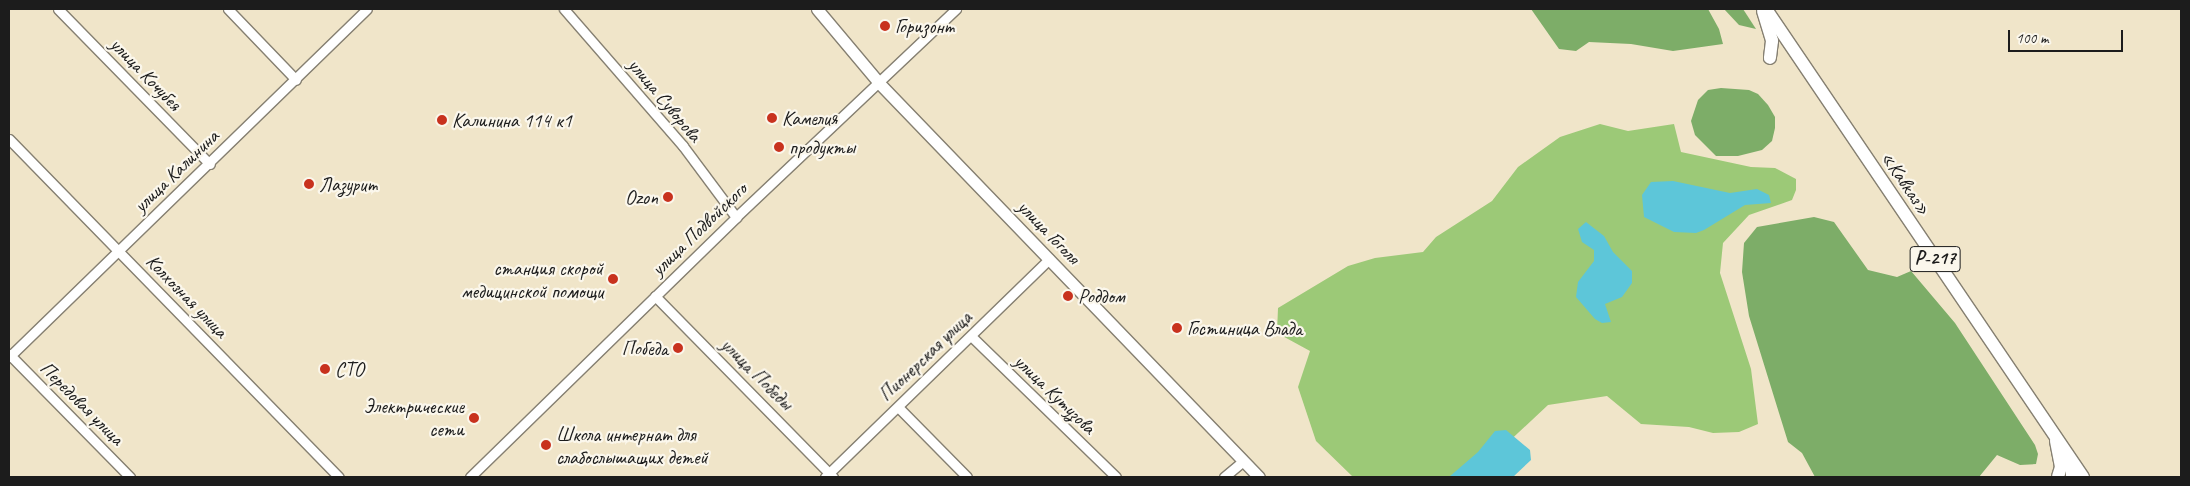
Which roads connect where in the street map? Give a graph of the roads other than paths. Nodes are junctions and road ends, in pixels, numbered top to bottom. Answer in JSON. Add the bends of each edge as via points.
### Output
{"nodes":[{"id":1,"x":58,"y":9,"type":"edge"},
{"id":2,"x":228,"y":9,"type":"edge"},
{"id":3,"x":367,"y":9,"type":"edge"},
{"id":4,"x":564,"y":9,"type":"edge"},
{"id":5,"x":817,"y":9,"type":"edge"},
{"id":6,"x":956,"y":9,"type":"edge"},
{"id":7,"x":1762,"y":9,"type":"edge"},
{"id":8,"x":1766,"y":9,"type":"edge"},
{"id":9,"x":1770,"y":58,"type":"dead end"},
{"id":10,"x":296,"y":80,"type":"junction"},
{"id":11,"x":879,"y":83,"type":"junction"},
{"id":12,"x":9,"y":139,"type":"edge"},
{"id":13,"x":210,"y":164,"type":"junction"},
{"id":14,"x":736,"y":217,"type":"junction"},
{"id":15,"x":118,"y":251,"type":"junction"},
{"id":16,"x":1049,"y":259,"type":"junction"},
{"id":17,"x":655,"y":296,"type":"junction"},
{"id":18,"x":971,"y":336,"type":"junction"},
{"id":19,"x":9,"y":356,"type":"edge"},
{"id":20,"x":898,"y":407,"type":"junction"},
{"id":21,"x":2055,"y":436,"type":"junction"},
{"id":22,"x":2066,"y":450,"type":"junction"},
{"id":23,"x":1243,"y":461,"type":"junction"},
{"id":24,"x":829,"y":476,"type":"edge"},
{"id":25,"x":130,"y":477,"type":"edge"},
{"id":26,"x":339,"y":477,"type":"edge"},
{"id":27,"x":470,"y":477,"type":"edge"},
{"id":28,"x":967,"y":477,"type":"edge"},
{"id":29,"x":1116,"y":477,"type":"edge"},
{"id":30,"x":1224,"y":477,"type":"edge"},
{"id":31,"x":1259,"y":477,"type":"edge"},
{"id":32,"x":2058,"y":477,"type":"edge"},
{"id":33,"x":2071,"y":477,"type":"edge"},
{"id":34,"x":2083,"y":477,"type":"edge"}],
"edges":[{"from":1,"to":13,"type":"street","name":"улица Кочубея"},
{"from":2,"to":10,"type":"street"},
{"from":3,"to":10,"type":"street","name":"улица Калинина"},
{"from":4,"to":14,"type":"street","name":"улица Суворова","via":[[683,146]]},
{"from":5,"to":11,"type":"main road","name":"улица Гоголя"},
{"from":6,"to":11,"type":"street","name":"улица Подвойского"},
{"from":7,"to":9,"type":"highway","via":[[1772,41]]},
{"from":8,"to":21,"type":"highway","name":"«Кавказ»","number":"Р-217"},
{"from":10,"to":13,"type":"street","name":"улица Калинина"},
{"from":11,"to":14,"type":"street","name":"улица Подвойского"},
{"from":11,"to":16,"type":"main road","name":"улица Гоголя"},
{"from":12,"to":15,"type":"street","name":"Колхозная улица"},
{"from":13,"to":15,"type":"street","name":"улица Калинина"},
{"from":14,"to":17,"type":"street","name":"улица Подвойского"},
{"from":15,"to":19,"type":"street","name":"улица Калинина"},
{"from":15,"to":26,"type":"street","name":"Колхозная улица"},
{"from":16,"to":18,"type":"street","name":"Пионерская улица"},
{"from":16,"to":23,"type":"main road","name":"улица Гоголя"},
{"from":17,"to":24,"type":"street","name":"улица Победы"},
{"from":17,"to":27,"type":"street","name":"улица Подвойского"},
{"from":18,"to":20,"type":"street","name":"Пионерская улица"},
{"from":18,"to":29,"type":"street","name":"улица Кутузова"},
{"from":19,"to":25,"type":"street","name":"Передовая улица"},
{"from":20,"to":24,"type":"street","name":"Пионерская улица"},
{"from":20,"to":28,"type":"street"},
{"from":21,"to":22,"type":"highway","name":"«Кавказ»","number":"Р-217"},
{"from":21,"to":32,"type":"highway","via":[[2060,467]]},
{"from":22,"to":33,"type":"main road","via":[[2072,467]]},
{"from":22,"to":34,"type":"highway","name":"«Кавказ»","number":"Р-217"},
{"from":23,"to":30,"type":"street"},
{"from":23,"to":31,"type":"main road","name":"улица Гоголя"}]}
